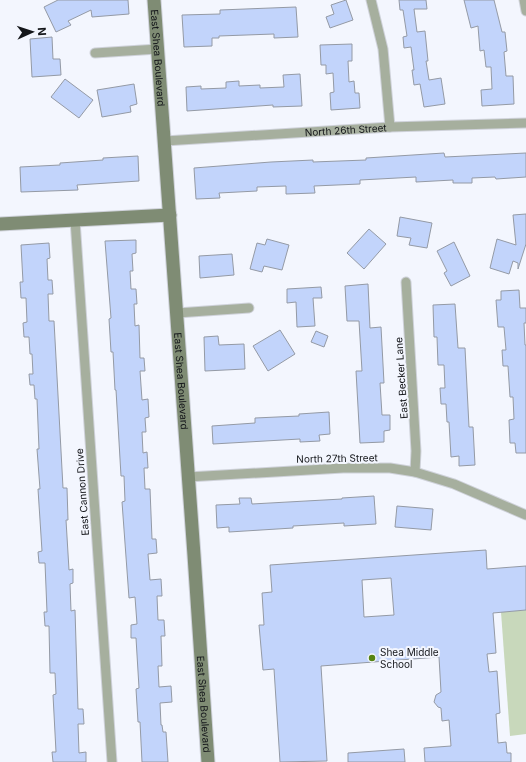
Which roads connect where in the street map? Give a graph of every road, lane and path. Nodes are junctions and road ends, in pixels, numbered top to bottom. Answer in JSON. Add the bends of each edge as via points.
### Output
{"nodes":[{"id":1,"x":154,"y":0,"type":"edge"},
{"id":2,"x":371,"y":0,"type":"edge"},
{"id":3,"x":524,"y":0,"type":"edge"},
{"id":4,"x":526,"y":11,"type":"edge"},
{"id":5,"x":158,"y":49,"type":"junction"},
{"id":6,"x":95,"y":53,"type":"dead end"},
{"id":7,"x":526,"y":123,"type":"edge"},
{"id":8,"x":390,"y":127,"type":"junction"},
{"id":9,"x":165,"y":141,"type":"junction"},
{"id":10,"x":170,"y":215,"type":"junction"},
{"id":11,"x":75,"y":220,"type":"junction"},
{"id":12,"x":0,"y":224,"type":"edge"},
{"id":13,"x":406,"y":282,"type":"dead end"},
{"id":14,"x":249,"y":308,"type":"dead end"},
{"id":15,"x":176,"y":313,"type":"junction"},
{"id":16,"x":415,"y":472,"type":"junction"},
{"id":17,"x":188,"y":477,"type":"junction"},
{"id":18,"x":526,"y":515,"type":"edge"},
{"id":19,"x":112,"y":762,"type":"edge"},
{"id":20,"x":208,"y":762,"type":"edge"}],
"edges":[{"from":1,"to":5,"type":"street","name":"East Shea Boulevard"},
{"from":2,"to":8,"type":"street","via":[[383,49]]},
{"from":3,"to":4,"type":"street"},
{"from":5,"to":6,"type":"street"},
{"from":5,"to":9,"type":"street","name":"East Shea Boulevard"},
{"from":7,"to":8,"type":"street","name":"North 26th Street"},
{"from":8,"to":9,"type":"street","name":"North 26th Street"},
{"from":9,"to":10,"type":"street","name":"East Shea Boulevard"},
{"from":10,"to":11,"type":"street"},
{"from":10,"to":15,"type":"street","name":"East Shea Boulevard"},
{"from":11,"to":12,"type":"street"},
{"from":11,"to":19,"type":"street","name":"East Cannon Drive"},
{"from":13,"to":16,"type":"street","name":"East Becker Lane"},
{"from":14,"to":15,"type":"street"},
{"from":15,"to":17,"type":"street","name":"East Shea Boulevard"},
{"from":16,"to":17,"type":"street","name":"North 27th Street","via":[[366,467]]},
{"from":16,"to":18,"type":"street","name":"North 27th Street","via":[[454,484]]},
{"from":17,"to":20,"type":"street","name":"East Shea Boulevard"}]}
